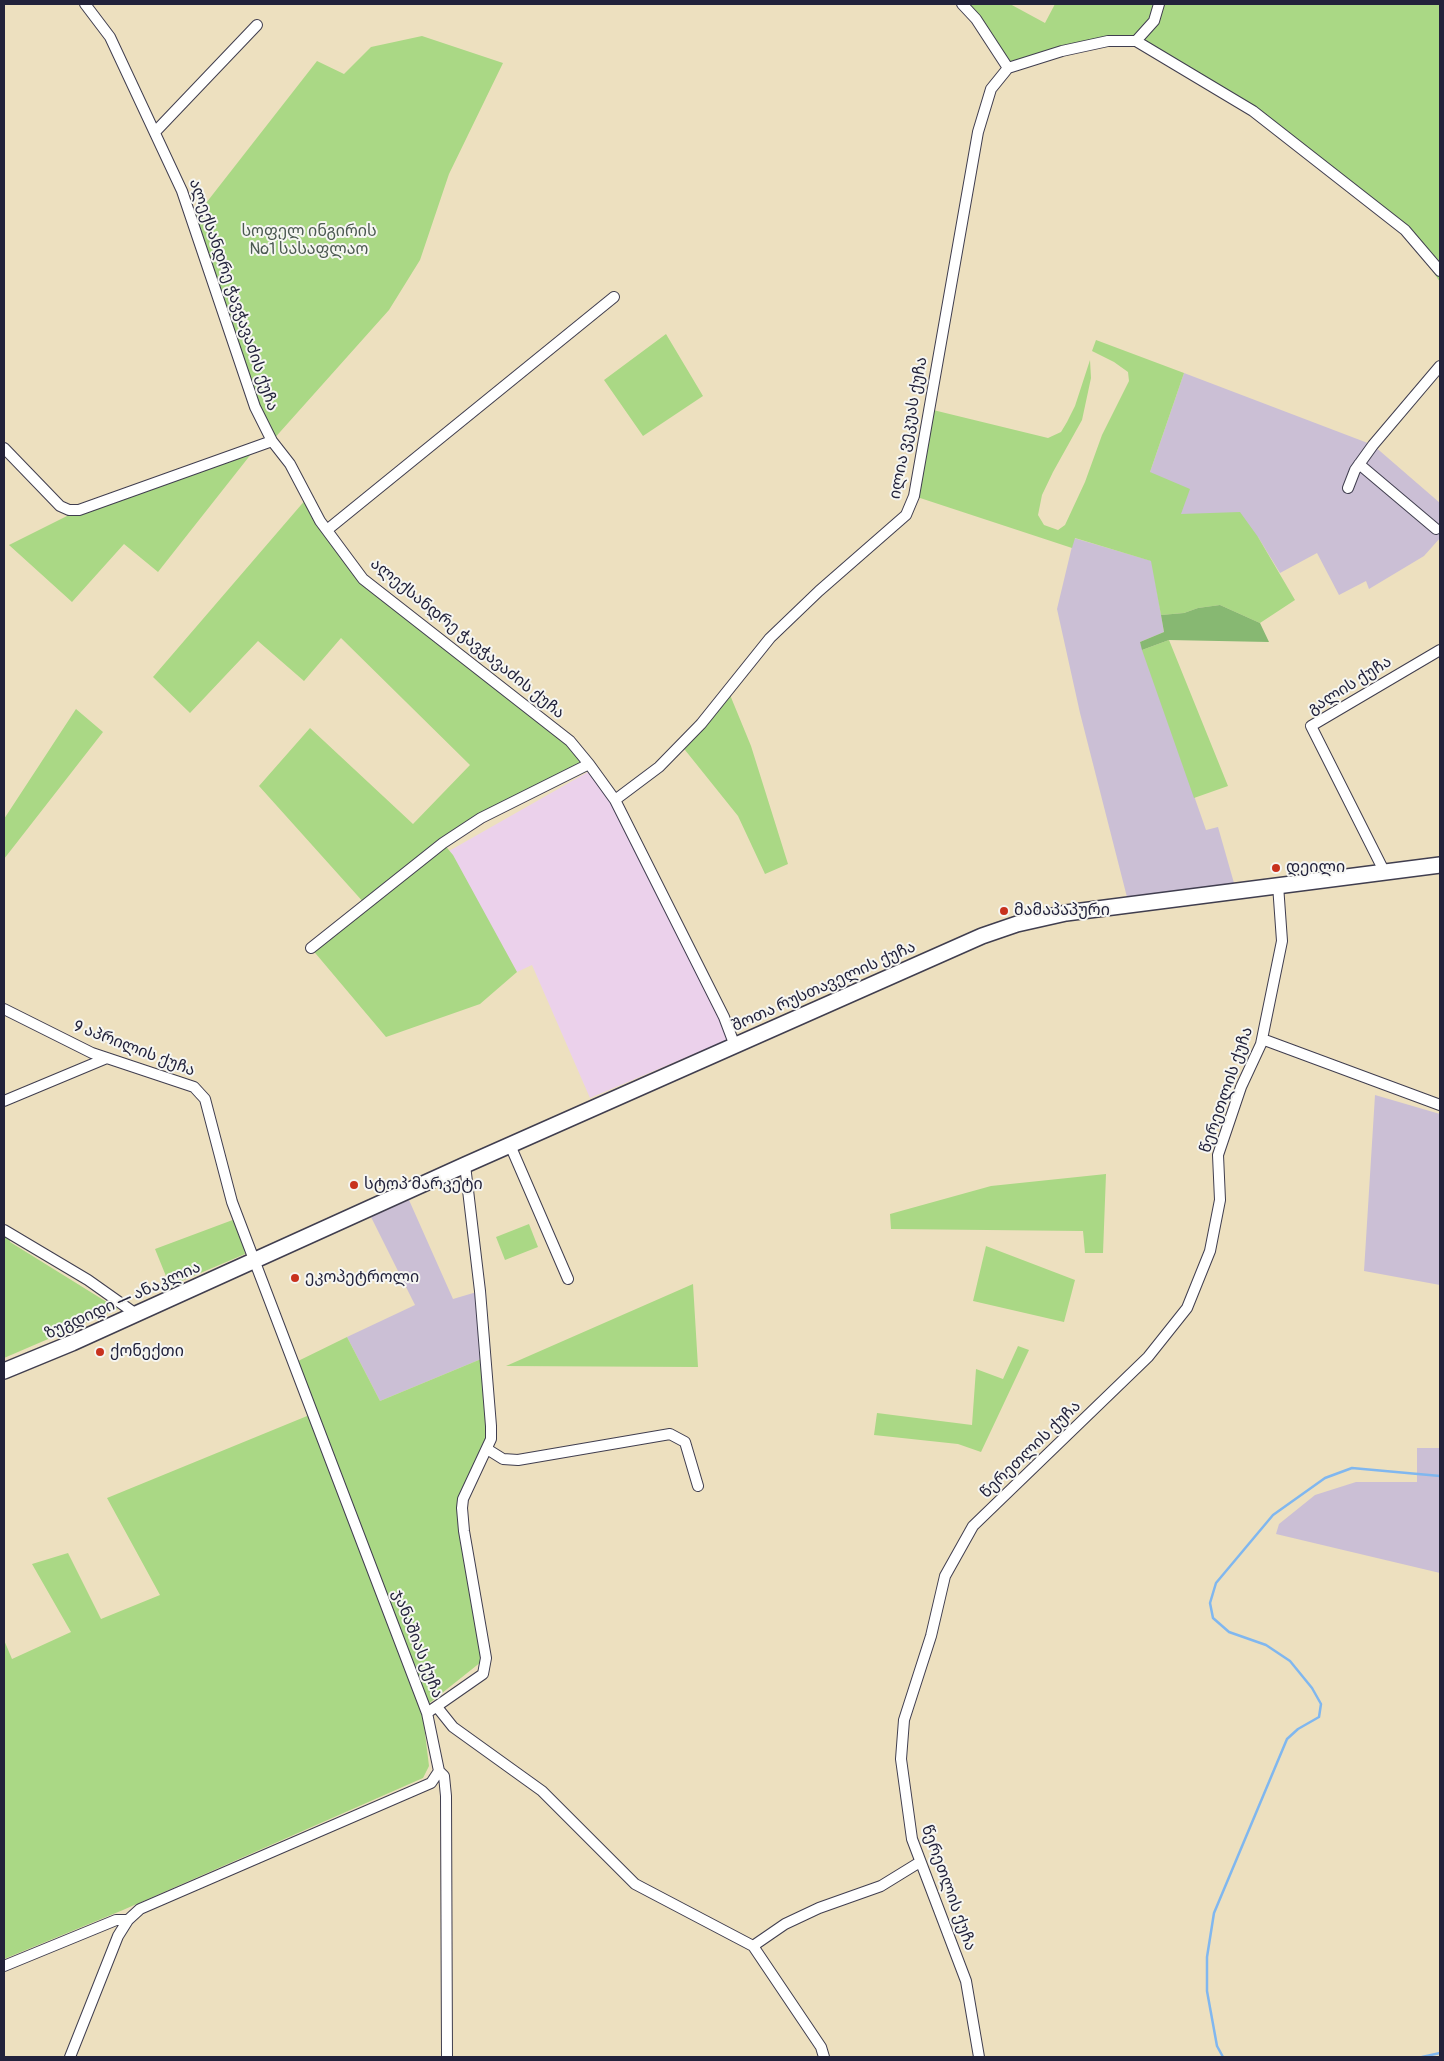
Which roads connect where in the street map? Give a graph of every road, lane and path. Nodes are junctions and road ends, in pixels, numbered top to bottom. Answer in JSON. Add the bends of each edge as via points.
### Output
{"nodes":[{"id":1,"x":85,"y":4,"type":"edge"},
{"id":2,"x":962,"y":4,"type":"edge"},
{"id":3,"x":1158,"y":4,"type":"edge"},
{"id":4,"x":257,"y":25,"type":"dead end"},
{"id":5,"x":1136,"y":41,"type":"junction"},
{"id":6,"x":1008,"y":68,"type":"junction"},
{"id":7,"x":155,"y":132,"type":"junction"},
{"id":8,"x":1440,"y":271,"type":"edge"},
{"id":9,"x":614,"y":297,"type":"dead end"},
{"id":10,"x":1440,"y":366,"type":"edge"},
{"id":11,"x":272,"y":441,"type":"junction"},
{"id":12,"x":4,"y":448,"type":"edge"},
{"id":13,"x":1359,"y":464,"type":"junction"},
{"id":14,"x":1348,"y":488,"type":"dead end"},
{"id":15,"x":1436,"y":529,"type":"dead end"},
{"id":16,"x":326,"y":530,"type":"junction"},
{"id":17,"x":1440,"y":650,"type":"edge"},
{"id":18,"x":589,"y":764,"type":"junction"},
{"id":19,"x":615,"y":800,"type":"junction"},
{"id":20,"x":1440,"y":865,"type":"edge"},
{"id":21,"x":1384,"y":871,"type":"junction"},
{"id":22,"x":1278,"y":885,"type":"junction"},
{"id":23,"x":312,"y":948,"type":"dead end"},
{"id":24,"x":4,"y":1009,"type":"edge"},
{"id":25,"x":1262,"y":1039,"type":"junction"},
{"id":26,"x":735,"y":1046,"type":"junction"},
{"id":27,"x":107,"y":1058,"type":"junction"},
{"id":28,"x":4,"y":1101,"type":"edge"},
{"id":29,"x":1440,"y":1105,"type":"edge"},
{"id":30,"x":510,"y":1146,"type":"junction"},
{"id":31,"x":465,"y":1165,"type":"junction"},
{"id":32,"x":4,"y":1230,"type":"edge"},
{"id":33,"x":256,"y":1261,"type":"junction"},
{"id":34,"x":568,"y":1278,"type":"dead end"},
{"id":35,"x":136,"y":1314,"type":"junction"},
{"id":36,"x":4,"y":1371,"type":"edge"},
{"id":37,"x":487,"y":1449,"type":"junction"},
{"id":38,"x":698,"y":1486,"type":"dead end"},
{"id":39,"x":437,"y":1706,"type":"junction"},
{"id":40,"x":427,"y":1713,"type":"junction"},
{"id":41,"x":438,"y":1771,"type":"junction"},
{"id":42,"x":920,"y":1862,"type":"junction"},
{"id":43,"x":128,"y":1920,"type":"junction"},
{"id":44,"x":754,"y":1946,"type":"junction"},
{"id":45,"x":4,"y":1966,"type":"edge"},
{"id":46,"x":70,"y":2057,"type":"edge"},
{"id":47,"x":447,"y":2057,"type":"edge"},
{"id":48,"x":824,"y":2057,"type":"edge"},
{"id":49,"x":979,"y":2057,"type":"edge"}],
"edges":[{"from":1,"to":7,"type":"street","name":"ალექსანდრე ჭავჭავაძის ქუჩა","via":[[110,37]]},
{"from":2,"to":6,"type":"street","via":[[976,19]]},
{"from":3,"to":5,"type":"street","via":[[1154,21]]},
{"from":4,"to":7,"type":"street"},
{"from":5,"to":6,"type":"street","via":[[1108,41]]},
{"from":5,"to":8,"type":"street","via":[[1253,111],[1406,230]]},
{"from":6,"to":19,"type":"street","name":"ილია ვეკუას ქუჩა","via":[[991,89],[978,132],[914,496],[906,515],[770,638],[701,724],[659,767]]},
{"from":7,"to":11,"type":"street","name":"ალექსანდრე ჭავჭავაძის ქუჩა","via":[[182,191],[255,407]]},
{"from":9,"to":16,"type":"street"},
{"from":10,"to":13,"type":"street"},
{"from":11,"to":12,"type":"street","via":[[79,510],[60,506]]},
{"from":11,"to":16,"type":"street","name":"ალექსანდრე ჭავჭავაძის ქუჩა","via":[[290,464]]},
{"from":13,"to":14,"type":"street"},
{"from":13,"to":15,"type":"street"},
{"from":16,"to":18,"type":"street","name":"ალექსანდრე ჭავჭავაძის ქუჩა","via":[[363,579],[570,741]]},
{"from":17,"to":21,"type":"street","name":"გალის ქუჩა","via":[[1311,726]]},
{"from":18,"to":19,"type":"street","name":"ალექსანდრე ჭავჭავაძის ქუჩა"},
{"from":18,"to":23,"type":"street","via":[[481,818],[442,842]]},
{"from":19,"to":26,"type":"street","name":"ალექსანდრე ჭავჭავაძის ქუჩა","via":[[724,1017]]},
{"from":20,"to":21,"type":"main road","name":"შოთა რუსთაველის ქუჩა"},
{"from":21,"to":22,"type":"main road","name":"შოთა რუსთაველის ქუჩა"},
{"from":22,"to":25,"type":"street","name":"წერეთლის ქუჩა","via":[[1282,941]]},
{"from":22,"to":26,"type":"main road","name":"შოთა რუსთაველის ქუჩა","via":[[1066,913],[1017,924],[970,941]]},
{"from":24,"to":27,"type":"street","name":"9 აპრილის ქუჩა"},
{"from":25,"to":29,"type":"street"},
{"from":25,"to":42,"type":"street","name":"წერეთლის ქუჩა","via":[[1240,1087],[1218,1155],[1220,1200],[1210,1250],[1187,1308],[1148,1357],[973,1526],[945,1576],[904,1720],[902,1759],[906,1807]]},
{"from":26,"to":30,"type":"main road","name":"შოთა რუსთაველის ქუჩა"},
{"from":27,"to":28,"type":"street"},
{"from":27,"to":33,"type":"street","name":"9 აპრილის ქუჩა","via":[[194,1087],[205,1099],[232,1202]]},
{"from":30,"to":31,"type":"main road","name":"შოთა რუსთაველის ქუჩა"},
{"from":30,"to":34,"type":"street"},
{"from":31,"to":33,"type":"main road","name":"შოთა რუსთაველის ქუჩა"},
{"from":31,"to":37,"type":"street","via":[[491,1426]]},
{"from":32,"to":35,"type":"street","via":[[88,1280]]},
{"from":33,"to":35,"type":"main road","name":"ზუგდიდი — ანაკლია"},
{"from":33,"to":40,"type":"street","name":"ჯანაშიას ქუჩა"},
{"from":35,"to":36,"type":"main road","name":"ზუგდიდი — ანაკლია"},
{"from":37,"to":38,"type":"street","via":[[503,1459],[518,1460],[670,1434],[685,1442]]},
{"from":37,"to":39,"type":"street","via":[[463,1499],[462,1508],[486,1658],[483,1674]]},
{"from":39,"to":40,"type":"street"},
{"from":39,"to":44,"type":"street","via":[[453,1727],[542,1791],[635,1884]]},
{"from":40,"to":41,"type":"street","name":"ჯანაშიას ქუჩა"},
{"from":41,"to":43,"type":"street","via":[[431,1783],[140,1909]]},
{"from":41,"to":47,"type":"street","name":"ჯანაშიას ქუჩა","via":[[444,1776],[446,1796]]},
{"from":42,"to":44,"type":"street","via":[[881,1886],[784,1924]]},
{"from":42,"to":49,"type":"street","name":"წერეთლის ქუჩა","via":[[966,1980]]},
{"from":43,"to":45,"type":"street","via":[[116,1920]]},
{"from":43,"to":46,"type":"street","via":[[118,1936]]},
{"from":44,"to":48,"type":"street","via":[[821,2047]]}]}
